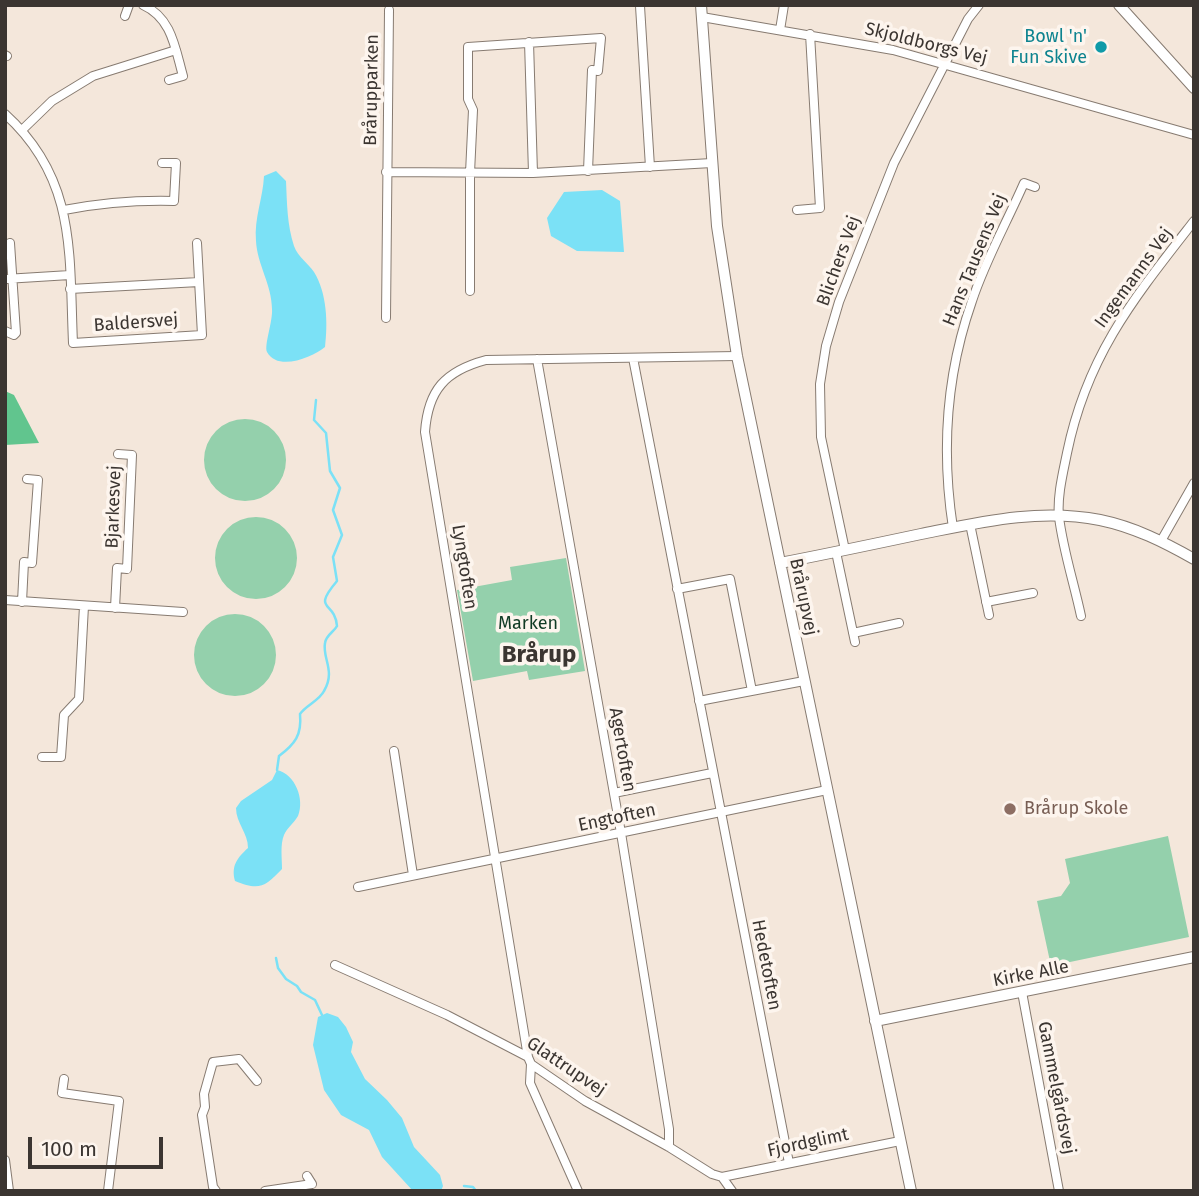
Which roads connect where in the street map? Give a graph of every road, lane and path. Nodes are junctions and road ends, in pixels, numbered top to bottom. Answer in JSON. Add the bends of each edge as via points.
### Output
{"nodes":[{"id":1,"x":129,"y":5,"type":"edge"},
{"id":2,"x":143,"y":5,"type":"edge"},
{"id":3,"x":701,"y":5,"type":"edge"},
{"id":4,"x":785,"y":5,"type":"edge"},
{"id":5,"x":979,"y":5,"type":"edge"},
{"id":6,"x":1119,"y":5,"type":"edge"},
{"id":7,"x":640,"y":6,"type":"edge"},
{"id":8,"x":389,"y":10,"type":"dead end"},
{"id":9,"x":125,"y":16,"type":"dead end"},
{"id":10,"x":702,"y":17,"type":"junction"},
{"id":11,"x":780,"y":30,"type":"junction"},
{"id":12,"x":810,"y":34,"type":"junction"},
{"id":13,"x":528,"y":42,"type":"junction"},
{"id":14,"x":176,"y":50,"type":"junction"},
{"id":15,"x":945,"y":64,"type":"junction"},
{"id":16,"x":169,"y":80,"type":"dead end"},
{"id":17,"x":1194,"y":88,"type":"edge"},
{"id":18,"x":5,"y":114,"type":"edge"},
{"id":19,"x":22,"y":130,"type":"junction"},
{"id":20,"x":1194,"y":135,"type":"edge"},
{"id":21,"x":162,"y":163,"type":"dead end"},
{"id":22,"x":712,"y":163,"type":"junction"},
{"id":23,"x":650,"y":167,"type":"junction"},
{"id":24,"x":588,"y":171,"type":"junction"},
{"id":25,"x":386,"y":172,"type":"junction"},
{"id":26,"x":470,"y":173,"type":"junction"},
{"id":27,"x":533,"y":173,"type":"junction"},
{"id":28,"x":1035,"y":187,"type":"dead end"},
{"id":29,"x":64,"y":210,"type":"junction"},
{"id":30,"x":797,"y":210,"type":"dead end"},
{"id":31,"x":1194,"y":221,"type":"edge"},
{"id":32,"x":10,"y":243,"type":"dead end"},
{"id":33,"x":197,"y":243,"type":"dead end"},
{"id":34,"x":70,"y":275,"type":"junction"},
{"id":35,"x":9,"y":278,"type":"edge"},
{"id":36,"x":200,"y":282,"type":"junction"},
{"id":37,"x":70,"y":289,"type":"junction"},
{"id":38,"x":470,"y":291,"type":"dead end"},
{"id":39,"x":386,"y":318,"type":"dead end"},
{"id":40,"x":5,"y":331,"type":"edge"},
{"id":41,"x":737,"y":356,"type":"junction"},
{"id":42,"x":633,"y":358,"type":"junction"},
{"id":43,"x":537,"y":359,"type":"junction"},
{"id":44,"x":117,"y":454,"type":"dead end"},
{"id":45,"x":27,"y":479,"type":"dead end"},
{"id":46,"x":1194,"y":483,"type":"edge"},
{"id":47,"x":1059,"y":515,"type":"junction"},
{"id":48,"x":970,"y":524,"type":"junction"},
{"id":49,"x":953,"y":527,"type":"junction"},
{"id":50,"x":1161,"y":541,"type":"junction"},
{"id":51,"x":841,"y":551,"type":"junction"},
{"id":52,"x":1194,"y":559,"type":"edge"},
{"id":53,"x":780,"y":563,"type":"junction"},
{"id":54,"x":677,"y":589,"type":"junction"},
{"id":55,"x":1033,"y":593,"type":"dead end"},
{"id":56,"x":5,"y":600,"type":"edge"},
{"id":57,"x":22,"y":602,"type":"junction"},
{"id":58,"x":986,"y":602,"type":"junction"},
{"id":59,"x":84,"y":606,"type":"junction"},
{"id":60,"x":116,"y":608,"type":"junction"},
{"id":61,"x":183,"y":612,"type":"dead end"},
{"id":62,"x":989,"y":615,"type":"dead end"},
{"id":63,"x":1081,"y":616,"type":"dead end"},
{"id":64,"x":899,"y":623,"type":"dead end"},
{"id":65,"x":804,"y":681,"type":"junction"},
{"id":66,"x":752,"y":691,"type":"junction"},
{"id":67,"x":699,"y":701,"type":"junction"},
{"id":68,"x":394,"y":751,"type":"dead end"},
{"id":69,"x":42,"y":757,"type":"dead end"},
{"id":70,"x":712,"y":773,"type":"junction"},
{"id":71,"x":827,"y":790,"type":"junction"},
{"id":72,"x":614,"y":793,"type":"junction"},
{"id":73,"x":720,"y":813,"type":"junction"},
{"id":74,"x":621,"y":833,"type":"junction"},
{"id":75,"x":495,"y":859,"type":"junction"},
{"id":76,"x":413,"y":875,"type":"junction"},
{"id":77,"x":358,"y":887,"type":"dead end"},
{"id":78,"x":1194,"y":957,"type":"edge"},
{"id":79,"x":335,"y":965,"type":"dead end"},
{"id":80,"x":1023,"y":992,"type":"junction"},
{"id":81,"x":875,"y":1021,"type":"junction"},
{"id":82,"x":529,"y":1061,"type":"junction"},
{"id":83,"x":64,"y":1079,"type":"dead end"},
{"id":84,"x":257,"y":1081,"type":"dead end"},
{"id":85,"x":900,"y":1141,"type":"junction"},
{"id":86,"x":669,"y":1147,"type":"junction"},
{"id":87,"x":5,"y":1160,"type":"edge"},
{"id":88,"x":789,"y":1163,"type":"junction"},
{"id":89,"x":307,"y":1176,"type":"dead end"},
{"id":90,"x":722,"y":1177,"type":"junction"},
{"id":91,"x":9,"y":1191,"type":"edge"},
{"id":92,"x":108,"y":1191,"type":"edge"},
{"id":93,"x":216,"y":1191,"type":"edge"},
{"id":94,"x":265,"y":1191,"type":"edge"},
{"id":95,"x":578,"y":1191,"type":"edge"},
{"id":96,"x":732,"y":1191,"type":"edge"},
{"id":97,"x":911,"y":1191,"type":"edge"},
{"id":98,"x":1059,"y":1191,"type":"edge"}],
"edges":[{"from":1,"to":9,"type":"street"},
{"from":2,"to":14,"type":"street","via":[[168,26]]},
{"from":3,"to":10,"type":"street","name":"Brårupvej"},
{"from":4,"to":11,"type":"street"},
{"from":5,"to":15,"type":"street","name":"Blichers Vej"},
{"from":6,"to":17,"type":"street"},
{"from":7,"to":23,"type":"street"},
{"from":8,"to":25,"type":"street","name":"Brårupparken"},
{"from":10,"to":11,"type":"street","name":"Skjoldborgs Vej"},
{"from":10,"to":22,"type":"street","name":"Brårupvej"},
{"from":11,"to":12,"type":"street","name":"Skjoldborgs Vej"},
{"from":12,"to":15,"type":"street","name":"Skjoldborgs Vej"},
{"from":12,"to":30,"type":"street","via":[[820,208]]},
{"from":13,"to":24,"type":"street","via":[[601,38],[598,71],[592,71]]},
{"from":13,"to":26,"type":"street","via":[[468,47],[468,99],[473,110]]},
{"from":13,"to":27,"type":"street"},
{"from":14,"to":16,"type":"street","via":[[183,76]]},
{"from":14,"to":19,"type":"street","via":[[93,76],[52,101]]},
{"from":15,"to":20,"type":"street","name":"Skjoldborgs Vej"},
{"from":15,"to":51,"type":"street","name":"Blichers Vej","via":[[894,163],[826,346],[820,384],[821,437]]},
{"from":18,"to":19,"type":"street","name":"Baldersvej"},
{"from":19,"to":29,"type":"street","name":"Baldersvej","via":[[49,169]]},
{"from":21,"to":29,"type":"street","via":[[176,163],[174,201],[103,202]]},
{"from":22,"to":23,"type":"street","name":"Brårupparken"},
{"from":22,"to":41,"type":"street","name":"Brårupvej","via":[[722,268]]},
{"from":23,"to":24,"type":"street","name":"Brårupparken"},
{"from":24,"to":27,"type":"street","name":"Brårupparken"},
{"from":25,"to":26,"type":"street","name":"Brårupparken"},
{"from":25,"to":39,"type":"street","name":"Brårupparken"},
{"from":26,"to":27,"type":"street","name":"Brårupparken"},
{"from":26,"to":38,"type":"street"},
{"from":28,"to":49,"type":"street","name":"Hans Tausens Vej","via":[[1024,183],[972,298],[960,339],[945,446]]},
{"from":29,"to":34,"type":"street","name":"Baldersvej"},
{"from":31,"to":47,"type":"street","name":"Ingemanns Vej","via":[[1131,302],[1092,373],[1071,433]]},
{"from":32,"to":35,"type":"street"},
{"from":33,"to":36,"type":"street","name":"Baldersvej"},
{"from":34,"to":35,"type":"street"},
{"from":34,"to":37,"type":"street","name":"Baldersvej"},
{"from":35,"to":40,"type":"street","via":[[16,333]]},
{"from":36,"to":37,"type":"street","name":"Baldersvej"},
{"from":36,"to":37,"type":"street","name":"Baldersvej","via":[[202,335],[73,343]]},
{"from":41,"to":42,"type":"street","name":"Lyngtoften"},
{"from":41,"to":53,"type":"street","name":"Brårupvej"},
{"from":42,"to":43,"type":"street","name":"Lyngtoften"},
{"from":42,"to":54,"type":"street","name":"Hedetoften"},
{"from":43,"to":72,"type":"street","name":"Agertoften"},
{"from":43,"to":75,"type":"street","name":"Lyngtoften","via":[[468,365],[440,384],[427,412],[425,432]]},
{"from":44,"to":60,"type":"street","name":"Bjarkesvej","via":[[132,454],[127,569],[117,568]]},
{"from":45,"to":57,"type":"street","via":[[38,480],[32,563],[24,562]]},
{"from":46,"to":50,"type":"street"},
{"from":47,"to":48,"type":"street"},
{"from":47,"to":50,"type":"street","via":[[1100,520]]},
{"from":47,"to":63,"type":"street","name":"Ingemanns Vej"},
{"from":48,"to":49,"type":"street"},
{"from":48,"to":58,"type":"street"},
{"from":49,"to":51,"type":"street"},
{"from":50,"to":52,"type":"street"},
{"from":51,"to":53,"type":"street"},
{"from":51,"to":64,"type":"street","name":"Blichers Vej","via":[[854,637]]},
{"from":53,"to":65,"type":"street","name":"Brårupvej"},
{"from":54,"to":66,"type":"street","via":[[730,579]]},
{"from":54,"to":67,"type":"street","name":"Hedetoften"},
{"from":55,"to":58,"type":"street"},
{"from":56,"to":57,"type":"street"},
{"from":57,"to":59,"type":"street"},
{"from":58,"to":62,"type":"street"},
{"from":59,"to":60,"type":"street"},
{"from":59,"to":69,"type":"street","via":[[79,699],[64,715],[61,757]]},
{"from":60,"to":61,"type":"street"},
{"from":65,"to":66,"type":"street"},
{"from":65,"to":71,"type":"street","name":"Brårupvej"},
{"from":66,"to":67,"type":"street"},
{"from":67,"to":70,"type":"street","name":"Hedetoften"},
{"from":68,"to":76,"type":"street"},
{"from":70,"to":72,"type":"street"},
{"from":70,"to":73,"type":"street","name":"Hedetoften"},
{"from":71,"to":73,"type":"street","name":"Engtoften"},
{"from":71,"to":81,"type":"street","name":"Brårupvej"},
{"from":72,"to":74,"type":"street","name":"Agertoften"},
{"from":73,"to":74,"type":"street","name":"Engtoften"},
{"from":73,"to":88,"type":"street","name":"Hedetoften"},
{"from":74,"to":75,"type":"street","name":"Engtoften"},
{"from":74,"to":86,"type":"street","name":"Agertoften"},
{"from":75,"to":76,"type":"street","name":"Engtoften"},
{"from":75,"to":82,"type":"street","name":"Lyngtoften"},
{"from":76,"to":77,"type":"street","name":"Engtoften"},
{"from":78,"to":80,"type":"street","name":"Kirke Alle"},
{"from":79,"to":82,"type":"street","name":"Glattrupvej","via":[[447,1015]]},
{"from":80,"to":81,"type":"street","name":"Kirke Alle"},
{"from":80,"to":98,"type":"street","name":"Gammelgårdsvej"},
{"from":81,"to":85,"type":"street","name":"Brårupvej"},
{"from":82,"to":86,"type":"street","name":"Glattrupvej","via":[[586,1101]]},
{"from":82,"to":95,"type":"street","name":"Lyngtoften","via":[[530,1083]]},
{"from":83,"to":92,"type":"street","via":[[62,1093],[118,1101]]},
{"from":84,"to":93,"type":"street","via":[[239,1059],[213,1062],[202,1115]]},
{"from":85,"to":88,"type":"street","name":"Fjordglimt"},
{"from":85,"to":97,"type":"street","name":"Brårupvej"},
{"from":86,"to":90,"type":"street","name":"Glattrupvej"},
{"from":87,"to":91,"type":"street"},
{"from":88,"to":90,"type":"street","name":"Fjordglimt"},
{"from":89,"to":94,"type":"street","via":[[312,1184]]},
{"from":90,"to":96,"type":"street","name":"Glattrupvej"}]}
